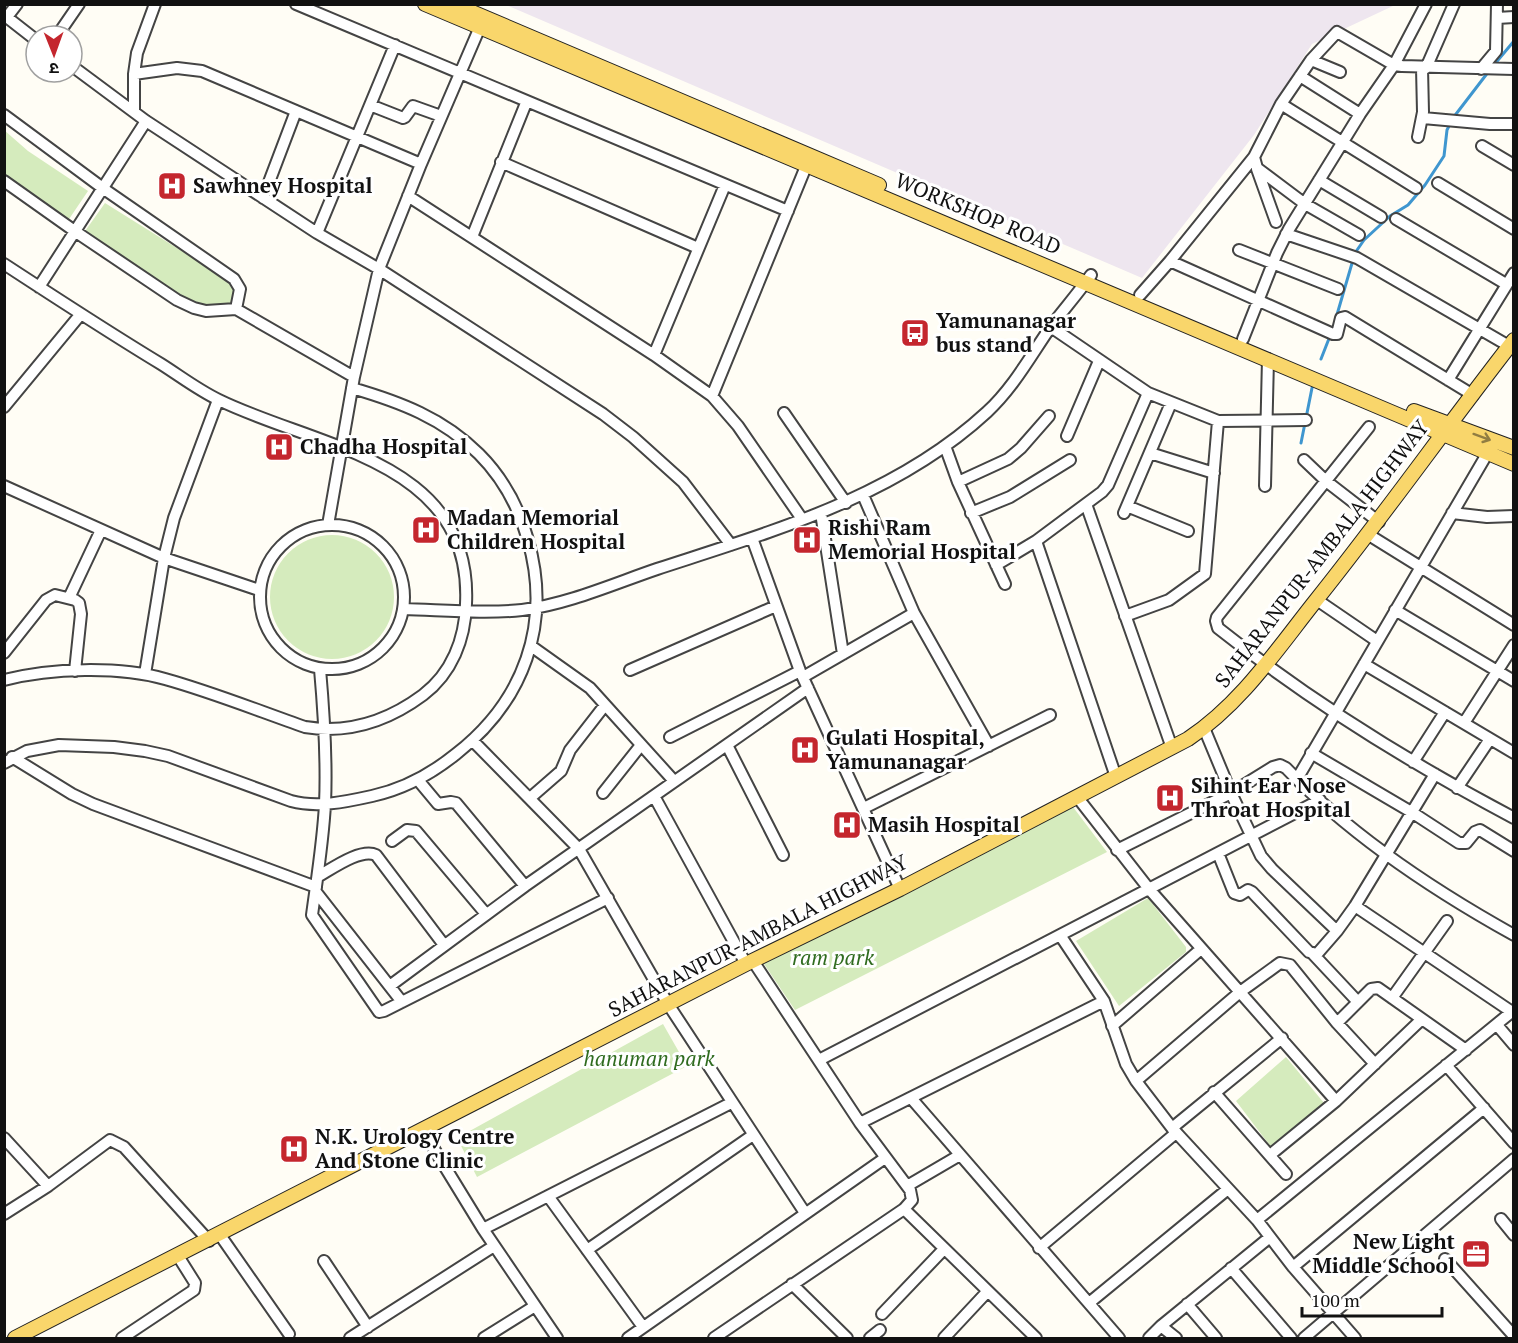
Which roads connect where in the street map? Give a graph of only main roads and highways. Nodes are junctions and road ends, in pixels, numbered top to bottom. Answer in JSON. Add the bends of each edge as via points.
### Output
{"nodes":[{"id":1,"x":425,"y":4,"type":"edge"},
{"id":2,"x":453,"y":4,"type":"edge"},
{"id":3,"x":482,"y":22,"type":"junction"},
{"id":4,"x":1089,"y":278,"type":"junction"},
{"id":5,"x":1511,"y":343,"type":"edge"},
{"id":6,"x":1447,"y":429,"type":"junction"},
{"id":7,"x":1514,"y":448,"type":"edge"},
{"id":8,"x":1514,"y":464,"type":"edge"},
{"id":9,"x":15,"y":1338,"type":"edge"}],
"edges":[{"from":1,"to":3,"type":"main road","name":"WORKSHOP ROAD"},
{"from":2,"to":3,"type":"main road","name":"WORKSHOP ROAD"},
{"from":3,"to":4,"type":"main road","name":"WORKSHOP ROAD"},
{"from":4,"to":6,"type":"main road","name":"WORKSHOP ROAD","via":[[1268,359]]},
{"from":4,"to":6,"type":"main road","name":"WORKSHOP ROAD","via":[[1140,295]]},
{"from":5,"to":6,"type":"main road","name":"SAHARANPUR-AMBALA HIGHWAY"},
{"from":6,"to":7,"type":"main road","name":"WORKSHOP ROAD","one_way":true},
{"from":6,"to":8,"type":"main road","name":"WORKSHOP ROAD","via":[[1487,454]]},
{"from":6,"to":9,"type":"main road","name":"SAHARANPUR-AMBALA HIGHWAY","via":[[1266,666],[1204,728],[1078,798]]}]}
